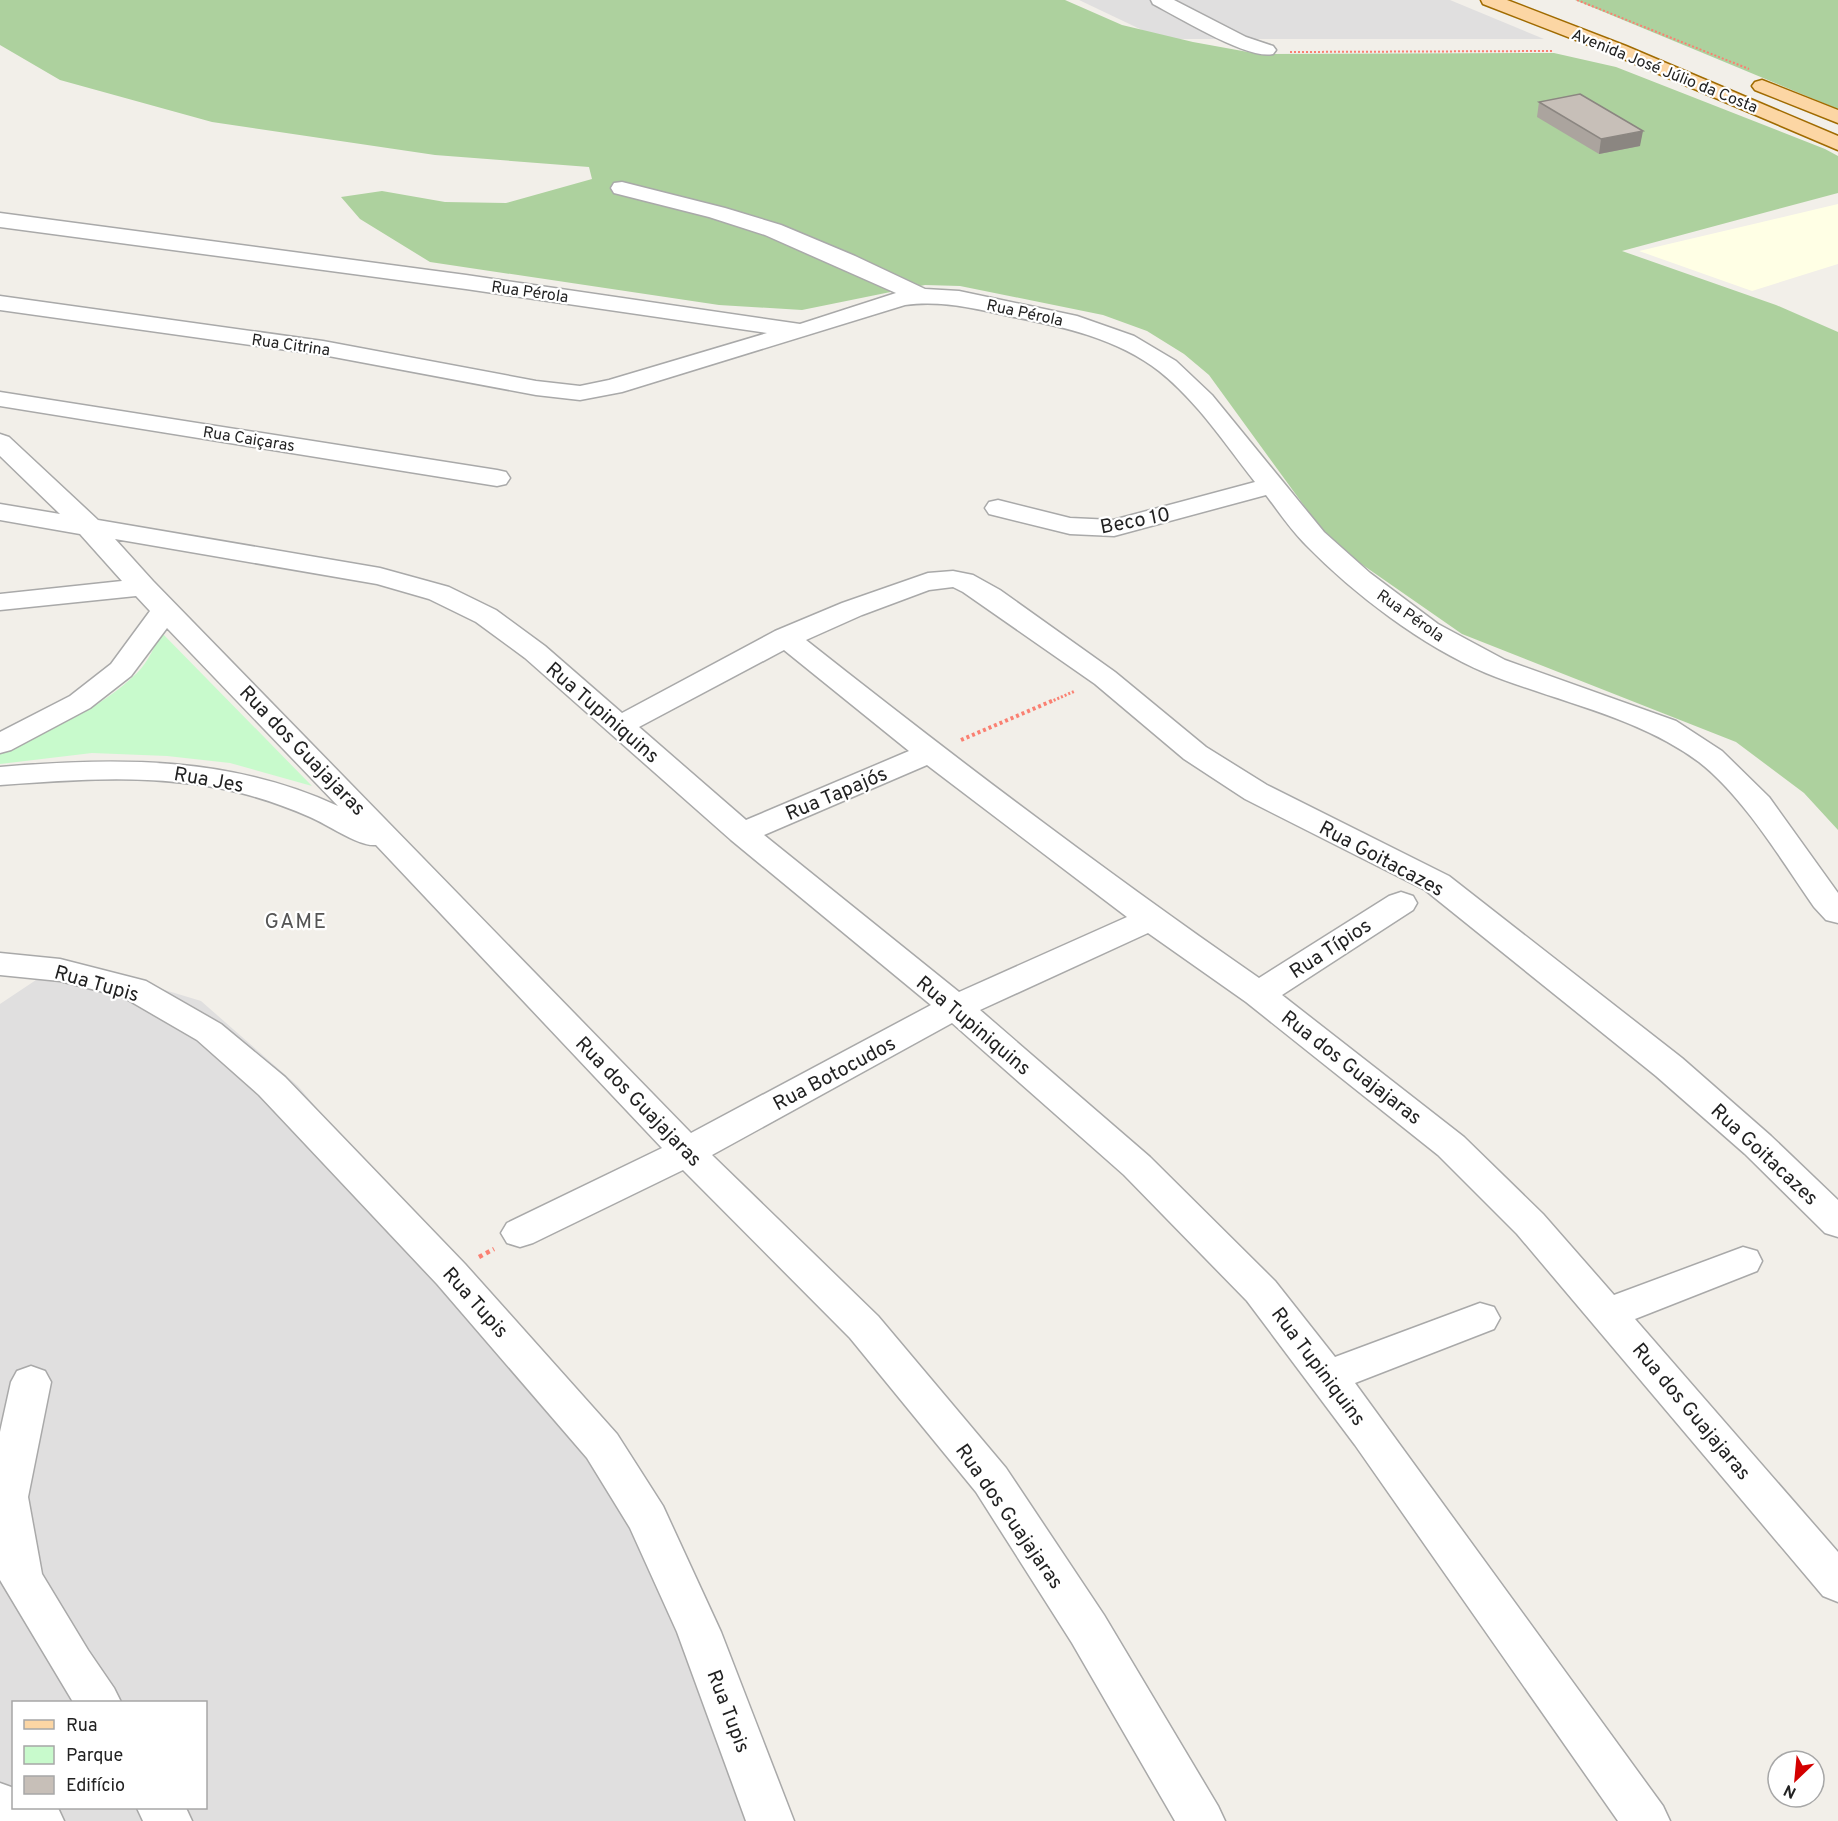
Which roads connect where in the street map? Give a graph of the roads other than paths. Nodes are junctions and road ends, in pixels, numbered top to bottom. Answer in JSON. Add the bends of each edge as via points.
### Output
{"nodes":[{"id":1,"x":1160,"y":0,"type":"edge"},
{"id":2,"x":1490,"y":0,"type":"edge"},
{"id":3,"x":1266,"y":50,"type":"road end"},
{"id":4,"x":1747,"y":74,"type":"road end"},
{"id":5,"x":1838,"y":117,"type":"edge"},
{"id":6,"x":1838,"y":144,"type":"edge"},
{"id":7,"x":622,"y":188,"type":"dead end"},
{"id":8,"x":0,"y":220,"type":"edge"},
{"id":9,"x":920,"y":296,"type":"junction"},
{"id":10,"x":0,"y":303,"type":"edge"},
{"id":11,"x":801,"y":331,"type":"junction"},
{"id":12,"x":0,"y":399,"type":"edge"},
{"id":13,"x":0,"y":442,"type":"edge"},
{"id":14,"x":497,"y":478,"type":"dead end"},
{"id":15,"x":1270,"y":486,"type":"junction"},
{"id":16,"x":998,"y":508,"type":"dead end"},
{"id":17,"x":0,"y":512,"type":"edge"},
{"id":18,"x":89,"y":527,"type":"junction"},
{"id":19,"x":154,"y":598,"type":"junction"},
{"id":20,"x":0,"y":602,"type":"edge"},
{"id":21,"x":785,"y":637,"type":"junction"},
{"id":22,"x":620,"y":726,"type":"junction"},
{"id":23,"x":0,"y":744,"type":"edge"},
{"id":24,"x":930,"y":753,"type":"junction"},
{"id":25,"x":0,"y":776,"type":"edge"},
{"id":26,"x":742,"y":833,"type":"junction"},
{"id":27,"x":403,"y":854,"type":"junction"},
{"id":28,"x":1401,"y":903,"type":"dead end"},
{"id":29,"x":1838,"y":912,"type":"edge"},
{"id":30,"x":1151,"y":919,"type":"junction"},
{"id":31,"x":0,"y":964,"type":"edge"},
{"id":32,"x":1258,"y":994,"type":"junction"},
{"id":33,"x":955,"y":1007,"type":"junction"},
{"id":34,"x":687,"y":1152,"type":"junction"},
{"id":35,"x":1838,"y":1223,"type":"edge"},
{"id":36,"x":520,"y":1233,"type":"road end"},
{"id":37,"x":1743,"y":1261,"type":"dead end"},
{"id":38,"x":1608,"y":1313,"type":"junction"},
{"id":39,"x":1480,"y":1318,"type":"dead end"},
{"id":40,"x":1327,"y":1377,"type":"junction"},
{"id":41,"x":30,"y":1382,"type":"dead end"},
{"id":42,"x":1838,"y":1583,"type":"edge"},
{"id":43,"x":97,"y":1701,"type":"edge"},
{"id":44,"x":0,"y":1805,"type":"edge"},
{"id":45,"x":40,"y":1821,"type":"edge"},
{"id":46,"x":771,"y":1821,"type":"edge"},
{"id":47,"x":1201,"y":1821,"type":"edge"},
{"id":48,"x":1646,"y":1821,"type":"edge"}],
"edges":[{"from":1,"to":3,"type":"street","via":[[1239,41]]},
{"from":2,"to":6,"type":"main road","name":"Avenida José Júlio da Costa","via":[[1630,54]]},
{"from":4,"to":5,"type":"main road","name":"Avenida José Júlio da Costa"},
{"from":7,"to":9,"type":"street","via":[[772,229]]},
{"from":8,"to":11,"type":"street","name":"Rua Pérola"},
{"from":9,"to":11,"type":"street","name":"Rua Pérola","via":[[881,304]]},
{"from":9,"to":15,"type":"street","name":"Rua Pérola","via":[[1002,306],[1069,321],[1126,341],[1167,366],[1203,400]]},
{"from":10,"to":11,"type":"street","name":"Rua Citrina","via":[[323,348],[580,393],[613,387]]},
{"from":12,"to":14,"type":"street","name":"Rua Caiçaras"},
{"from":13,"to":18,"type":"street","name":"Rua dos Guajajaras"},
{"from":15,"to":16,"type":"street","name":"Beco 10","via":[[1140,522],[1103,528],[1066,526]]},
{"from":15,"to":29,"type":"street","name":"Rua Pérola","via":[[1314,538],[1360,579],[1428,630],[1495,666],[1665,727],[1711,757],[1758,804]]},
{"from":17,"to":18,"type":"street","name":"Rua Tupiniquins"},
{"from":18,"to":19,"type":"street","name":"Rua dos Guajajaras"},
{"from":18,"to":22,"type":"street","name":"Rua Tupiniquins","via":[[369,574],[439,593],[486,616],[535,652]]},
{"from":19,"to":20,"type":"street"},
{"from":19,"to":23,"type":"street","via":[[121,670],[80,702]]},
{"from":19,"to":27,"type":"street","name":"Rua dos Guajajaras"},
{"from":21,"to":22,"type":"street"},
{"from":21,"to":24,"type":"street","name":"Rua dos Guajajaras"},
{"from":21,"to":35,"type":"street","name":"Rua Goitacazes","via":[[909,588],[953,579],[990,596],[1105,678],[1195,753],[1256,792],[1437,883],[1669,1067],[1758,1145]]},
{"from":22,"to":26,"type":"street","name":"Rua Tupiniquins"},
{"from":24,"to":26,"type":"street","name":"Rua Tapajós"},
{"from":24,"to":30,"type":"street","name":"Rua dos Guajajaras"},
{"from":25,"to":27,"type":"street","name":"Rua Jes","via":[[154,770],[213,778],[280,793],[348,821]]},
{"from":26,"to":33,"type":"street","name":"Rua Tupiniquins"},
{"from":27,"to":34,"type":"street","name":"Rua dos Guajajaras"},
{"from":28,"to":32,"type":"street","name":"Rua Típios"},
{"from":30,"to":32,"type":"street","name":"Rua dos Guajajaras"},
{"from":30,"to":33,"type":"street","name":"Rua Botocudos"},
{"from":31,"to":46,"type":"street","name":"Rua Tupis","via":[[60,970],[134,989],[209,1032],[295,1108],[451,1274],[602,1446],[648,1519],[699,1632]]},
{"from":32,"to":38,"type":"street","name":"Rua dos Guajajaras","via":[[1451,1146],[1530,1224]]},
{"from":33,"to":34,"type":"street","name":"Rua Botocudos"},
{"from":33,"to":40,"type":"street","name":"Rua Tupiniquins","via":[[1137,1166],[1261,1291]]},
{"from":34,"to":36,"type":"street","name":"Rua Botocudos"},
{"from":34,"to":47,"type":"street","name":"Rua dos Guajajaras","via":[[864,1327],[991,1480],[1088,1629]]},
{"from":37,"to":38,"type":"street"},
{"from":38,"to":42,"type":"street","name":"Rua dos Guajajaras"},
{"from":39,"to":40,"type":"street"},
{"from":40,"to":48,"type":"street","name":"Rua Tupiniquins"},
{"from":41,"to":43,"type":"street","via":[[7,1497],[21,1578]]},
{"from":44,"to":45,"type":"street"}]}
